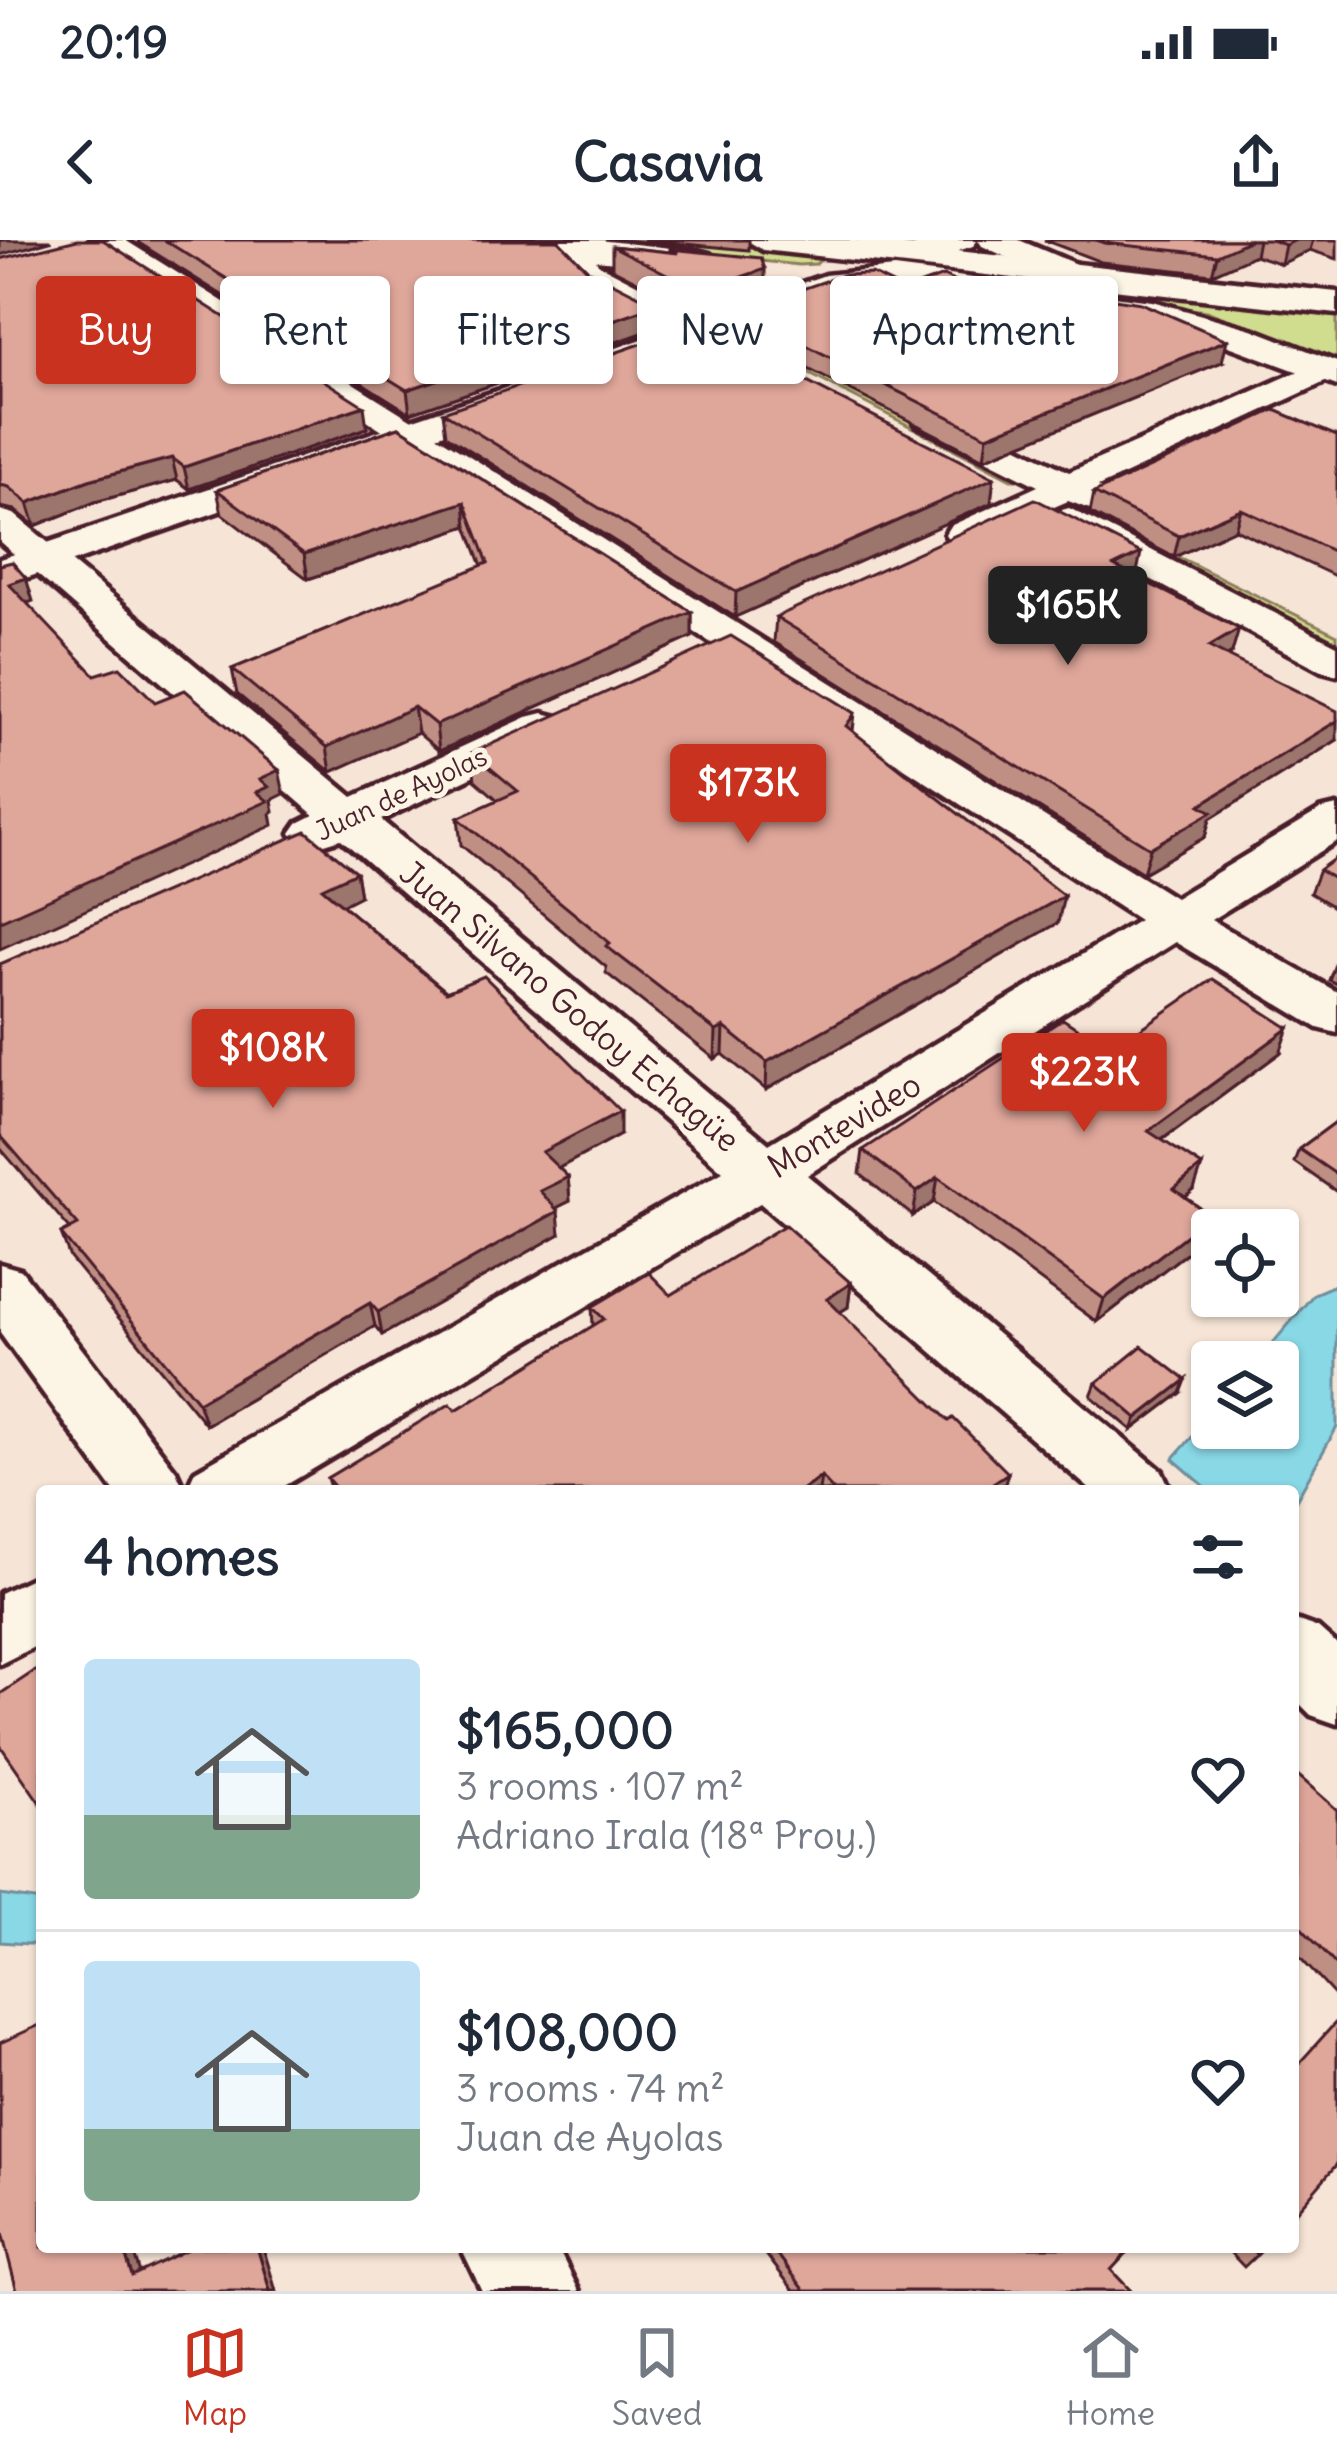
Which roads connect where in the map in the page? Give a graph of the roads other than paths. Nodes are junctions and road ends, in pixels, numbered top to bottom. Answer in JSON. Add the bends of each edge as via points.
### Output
{"nodes":[{"id":1,"x":504,"y":240,"type":"edge"},
{"id":2,"x":962,"y":240,"type":"edge"},
{"id":3,"x":993,"y":240,"type":"edge"},
{"id":4,"x":100,"y":242,"type":"edge"},
{"id":5,"x":598,"y":247,"type":"edge"},
{"id":6,"x":745,"y":257,"type":"edge"},
{"id":7,"x":922,"y":267,"type":"junction"},
{"id":8,"x":1067,"y":272,"type":"junction"},
{"id":9,"x":637,"y":291,"type":"edge"},
{"id":10,"x":806,"y":293,"type":"edge"},
{"id":11,"x":1337,"y":303,"type":"edge"},
{"id":12,"x":637,"y":353,"type":"edge"},
{"id":13,"x":1331,"y":373,"type":"edge"},
{"id":14,"x":895,"y":416,"type":"edge"},
{"id":15,"x":408,"y":433,"type":"junction"},
{"id":16,"x":1052,"y":495,"type":"junction"},
{"id":17,"x":0,"y":522,"type":"edge"},
{"id":18,"x":927,"y":550,"type":"edge"},
{"id":19,"x":22,"y":567,"type":"edge"},
{"id":20,"x":1296,"y":600,"type":"dead end"},
{"id":21,"x":775,"y":618,"type":"edge"},
{"id":22,"x":731,"y":637,"type":"junction"},
{"id":23,"x":689,"y":657,"type":"edge"},
{"id":24,"x":1337,"y":662,"type":"edge"},
{"id":25,"x":583,"y":707,"type":"edge"},
{"id":26,"x":349,"y":818,"type":"junction"},
{"id":27,"x":1337,"y":820,"type":"edge"},
{"id":28,"x":284,"y":847,"type":"edge"},
{"id":29,"x":1177,"y":921,"type":"junction"},
{"id":30,"x":1337,"y":1016,"type":"edge"},
{"id":31,"x":766,"y":1173,"type":"junction"},
{"id":32,"x":0,"y":1287,"type":"edge"},
{"id":33,"x":1131,"y":1483,"type":"edge"},
{"id":34,"x":148,"y":1485,"type":"edge"},
{"id":35,"x":229,"y":1485,"type":"edge"},
{"id":36,"x":36,"y":1608,"type":"edge"},
{"id":37,"x":0,"y":1632,"type":"edge"},
{"id":38,"x":1299,"y":1656,"type":"edge"},
{"id":39,"x":1337,"y":1691,"type":"edge"},
{"id":40,"x":509,"y":2253,"type":"edge"},
{"id":41,"x":534,"y":2291,"type":"edge"}],
"edges":[{"from":1,"to":5,"type":"main road"},
{"from":2,"to":7,"type":"street"},
{"from":3,"to":8,"type":"street"},
{"from":4,"to":15,"type":"street"},
{"from":5,"to":6,"type":"main road"},
{"from":5,"to":9,"type":"street","via":[[579,264]]},
{"from":6,"to":7,"type":"main road","via":[[822,271]]},
{"from":7,"to":8,"type":"main road"},
{"from":7,"to":10,"type":"main road"},
{"from":7,"to":13,"type":"main road","via":[[1185,319]]},
{"from":8,"to":11,"type":"main road"},
{"from":12,"to":15,"type":"main road"},
{"from":13,"to":16,"type":"street"},
{"from":14,"to":16,"type":"street"},
{"from":15,"to":19,"type":"main road"},
{"from":15,"to":22,"type":"street"},
{"from":16,"to":18,"type":"street"},
{"from":16,"to":20,"type":"street"},
{"from":16,"to":24,"type":"street"},
{"from":17,"to":19,"type":"street","name":"Juan Silvano Godoy Echagüe"},
{"from":19,"to":26,"type":"street","name":"Juan Silvano Godoy Echagüe"},
{"from":21,"to":22,"type":"street"},
{"from":22,"to":23,"type":"street"},
{"from":22,"to":29,"type":"street"},
{"from":25,"to":26,"type":"street","name":"Juan de Ayolas"},
{"from":26,"to":28,"type":"street","name":"Juan de Ayolas"},
{"from":26,"to":31,"type":"street","name":"Juan Silvano Godoy Echagüe"},
{"from":27,"to":29,"type":"street","name":"Montevideo"},
{"from":29,"to":30,"type":"street"},
{"from":29,"to":31,"type":"street","name":"Montevideo"},
{"from":31,"to":33,"type":"street","name":"Juan Silvano Godoy Echagüe"},
{"from":31,"to":35,"type":"street","name":"Montevideo"},
{"from":32,"to":34,"type":"street"},
{"from":36,"to":37,"type":"street"},
{"from":38,"to":39,"type":"street"},
{"from":40,"to":41,"type":"street"}]}
